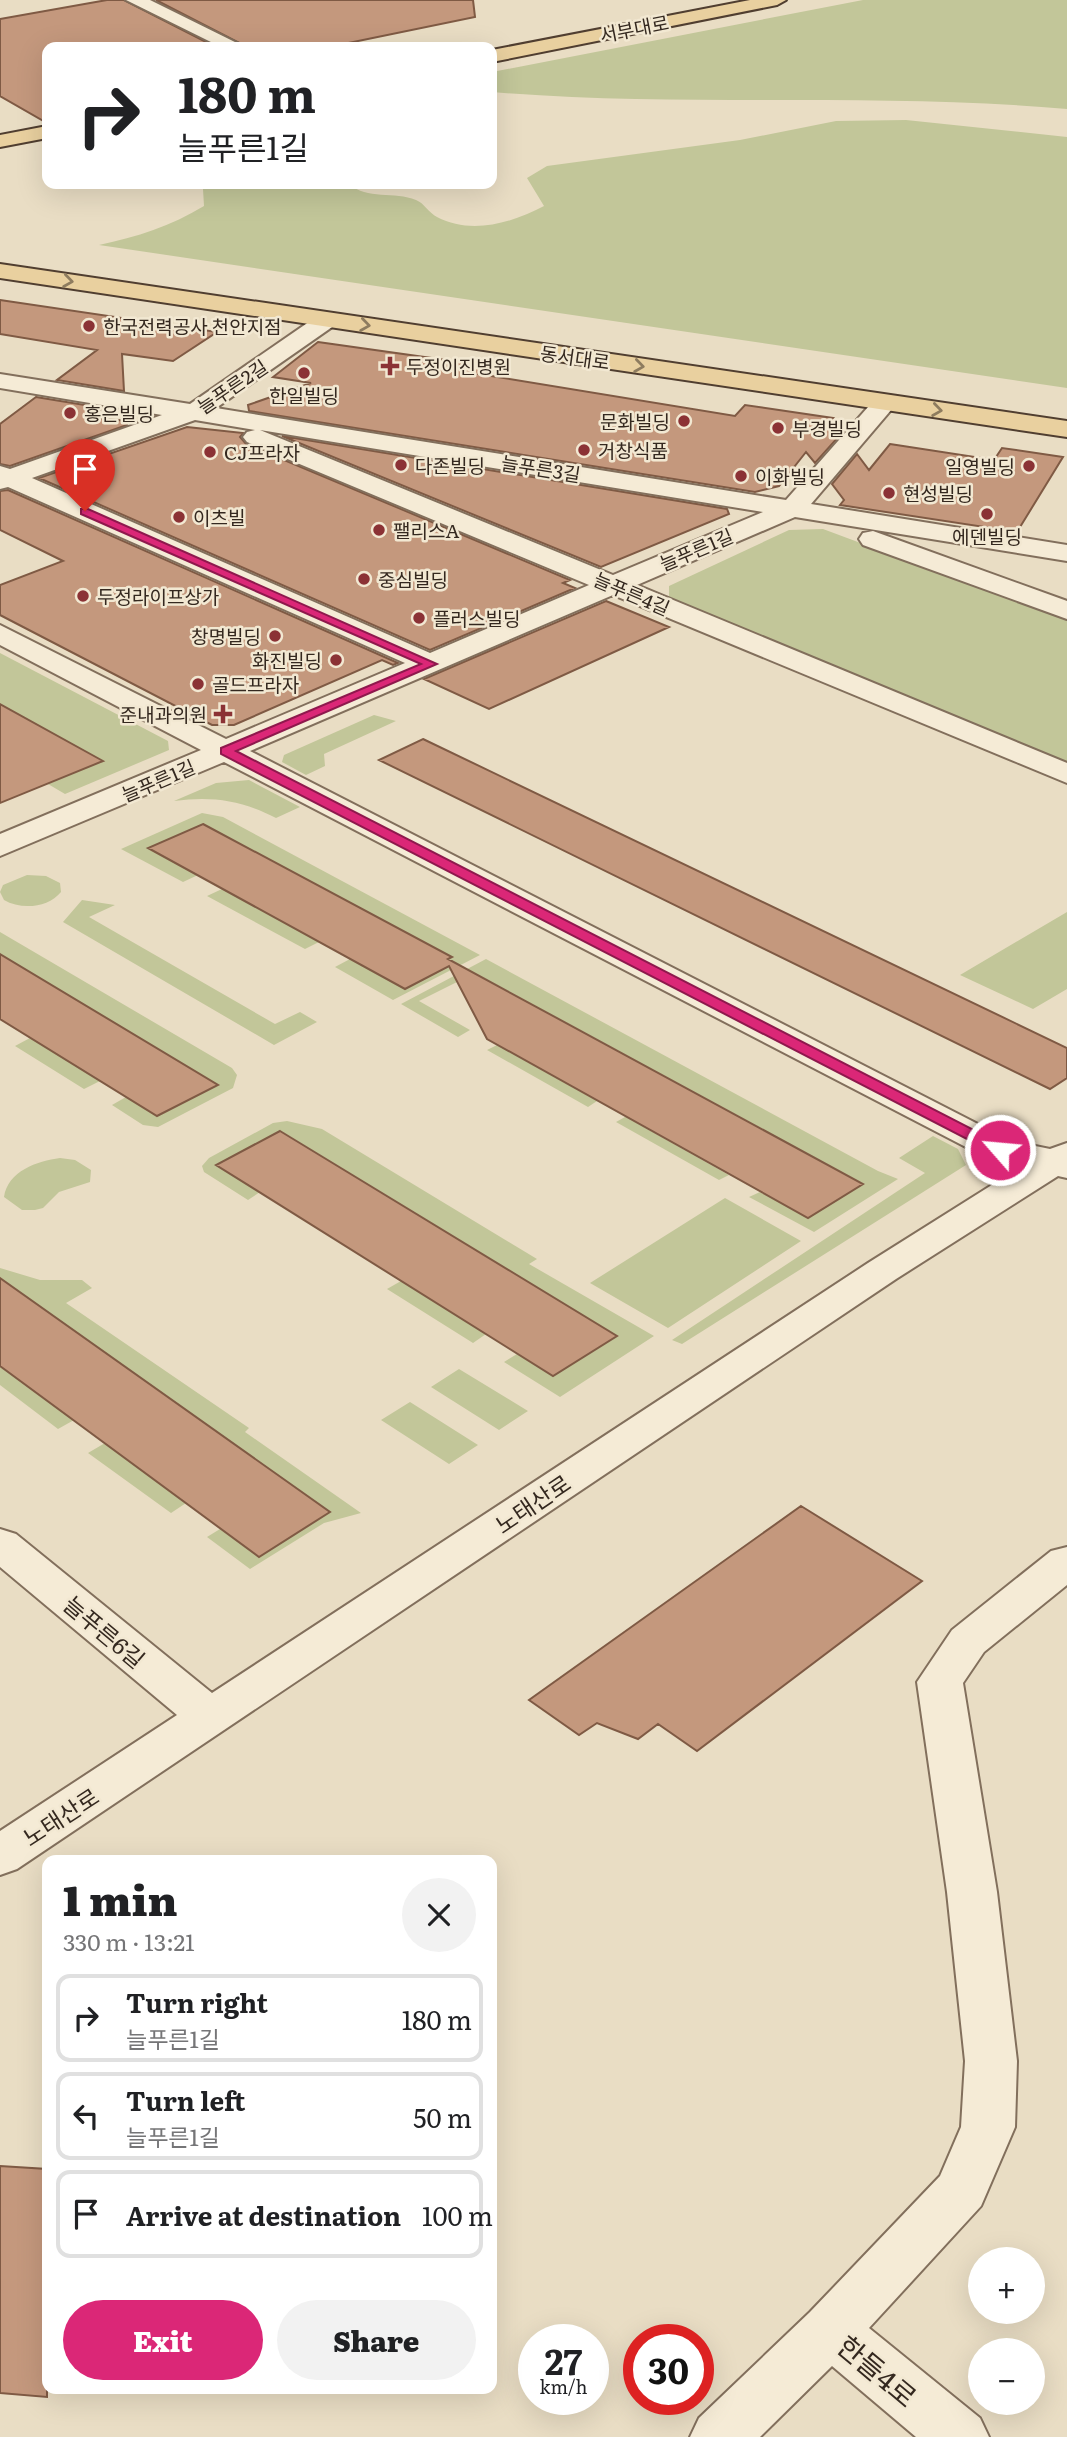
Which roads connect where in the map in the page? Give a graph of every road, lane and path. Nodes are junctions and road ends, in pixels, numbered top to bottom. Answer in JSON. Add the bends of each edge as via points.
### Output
{"nodes":[{"id":1,"x":135,"y":0,"type":"edge"},
{"id":2,"x":714,"y":0,"type":"edge"},
{"id":3,"x":776,"y":0,"type":"edge"},
{"id":4,"x":225,"y":42,"type":"edge"},
{"id":5,"x":497,"y":43,"type":"edge"},
{"id":6,"x":497,"y":55,"type":"edge"},
{"id":7,"x":42,"y":133,"type":"edge"},
{"id":8,"x":0,"y":141,"type":"edge"},
{"id":9,"x":42,"y":144,"type":"edge"},
{"id":10,"x":0,"y":153,"type":"edge"},
{"id":11,"x":0,"y":253,"type":"edge"},
{"id":12,"x":0,"y":271,"type":"edge"},
{"id":13,"x":327,"y":320,"type":"junction"},
{"id":14,"x":0,"y":381,"type":"edge"},
{"id":15,"x":885,"y":403,"type":"junction"},
{"id":16,"x":1067,"y":407,"type":"edge"},
{"id":17,"x":196,"y":411,"type":"junction"},
{"id":18,"x":1067,"y":429,"type":"edge"},
{"id":19,"x":3,"y":478,"type":"edge"},
{"id":20,"x":792,"y":509,"type":"junction"},
{"id":21,"x":1067,"y":553,"type":"edge"},
{"id":22,"x":612,"y":585,"type":"junction"},
{"id":23,"x":1067,"y":611,"type":"edge"},
{"id":24,"x":0,"y":634,"type":"edge"},
{"id":25,"x":431,"y":664,"type":"junction"},
{"id":26,"x":226,"y":751,"type":"junction"},
{"id":27,"x":1067,"y":775,"type":"edge"},
{"id":28,"x":0,"y":846,"type":"edge"},
{"id":29,"x":1063,"y":1160,"type":"edge"},
{"id":30,"x":0,"y":1544,"type":"edge"},
{"id":31,"x":1067,"y":1562,"type":"edge"},
{"id":32,"x":210,"y":1717,"type":"junction"},
{"id":33,"x":0,"y":1856,"type":"edge"},
{"id":34,"x":830,"y":2330,"type":"junction"},
{"id":35,"x":720,"y":2437,"type":"edge"},
{"id":36,"x":959,"y":2437,"type":"edge"}],
"edges":[{"from":1,"to":4,"type":"street"},
{"from":2,"to":5,"type":"main road","name":"서부대로"},
{"from":3,"to":6,"type":"main road","name":"서부대로"},
{"from":7,"to":8,"type":"main road"},
{"from":9,"to":10,"type":"main road"},
{"from":11,"to":16,"type":"main road","name":"동서대로"},
{"from":12,"to":13,"type":"main road","name":"동서대로","one_way":true},
{"from":13,"to":15,"type":"main road","name":"동서대로","one_way":true},
{"from":13,"to":17,"type":"street","name":"늘푸른2길"},
{"from":14,"to":17,"type":"street","name":"늘푸른3길"},
{"from":15,"to":18,"type":"main road","name":"동서대로","one_way":true},
{"from":15,"to":20,"type":"street","name":"늘푸른1길"},
{"from":17,"to":19,"type":"street","name":"늘푸른2길"},
{"from":17,"to":20,"type":"street","name":"늘푸른3길"},
{"from":17,"to":22,"type":"street","name":"늘푸른4길"},
{"from":19,"to":25,"type":"street"},
{"from":20,"to":21,"type":"street","name":"늘푸른3길"},
{"from":20,"to":22,"type":"street","name":"늘푸른1길"},
{"from":20,"to":23,"type":"street","name":"늘푸른3길"},
{"from":22,"to":25,"type":"street","name":"늘푸른1길"},
{"from":22,"to":27,"type":"street","name":"늘푸른4길"},
{"from":24,"to":26,"type":"street"},
{"from":25,"to":26,"type":"street","name":"늘푸른1길"},
{"from":26,"to":28,"type":"street","name":"늘푸른1길"},
{"from":26,"to":29,"type":"street","via":[[1000,1150]]},
{"from":29,"to":32,"type":"street","name":"노태산로","via":[[881,1271]]},
{"from":30,"to":32,"type":"street","name":"늘푸른6길"},
{"from":31,"to":34,"type":"street","via":[[968,1641],[940,1682],[972,1892],[991,2061],[988,2127],[962,2190]]},
{"from":32,"to":33,"type":"street","name":"노태산로"},
{"from":34,"to":35,"type":"street"},
{"from":34,"to":36,"type":"street","name":"한들4로"}]}
